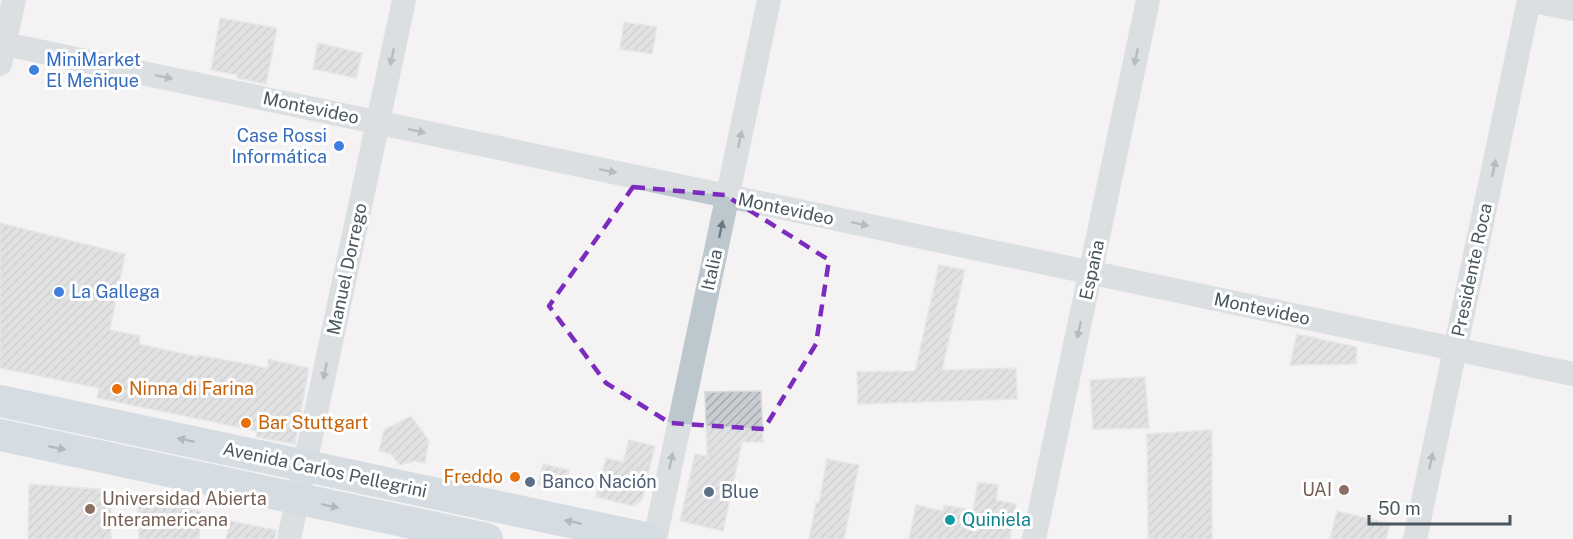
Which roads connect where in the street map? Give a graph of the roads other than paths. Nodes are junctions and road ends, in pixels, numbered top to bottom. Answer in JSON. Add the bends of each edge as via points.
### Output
{"nodes":[{"id":1,"x":14,"y":0,"type":"edge"},
{"id":2,"x":404,"y":0,"type":"edge"},
{"id":3,"x":770,"y":0,"type":"edge"},
{"id":4,"x":1149,"y":0,"type":"edge"},
{"id":5,"x":1529,"y":0,"type":"edge"},
{"id":6,"x":1573,"y":9,"type":"edge"},
{"id":7,"x":1,"y":50,"type":"edge"},
{"id":8,"x":378,"y":123,"type":"junction"},
{"id":9,"x":728,"y":196,"type":"junction"},
{"id":10,"x":1091,"y":273,"type":"junction"},
{"id":11,"x":1455,"y":350,"type":"junction"},
{"id":12,"x":1573,"y":374,"type":"edge"},
{"id":13,"x":0,"y":401,"type":"edge"},
{"id":14,"x":0,"y":435,"type":"edge"},
{"id":15,"x":305,"y":466,"type":"junction"},
{"id":16,"x":298,"y":499,"type":"junction"},
{"id":17,"x":289,"y":539,"type":"edge"},
{"id":18,"x":487,"y":539,"type":"edge"},
{"id":19,"x":653,"y":539,"type":"edge"},
{"id":20,"x":1034,"y":539,"type":"edge"},
{"id":21,"x":1415,"y":539,"type":"edge"}],
"edges":[{"from":1,"to":7,"type":"street"},
{"from":2,"to":8,"type":"street","name":"Manuel Dorrego","one_way":true},
{"from":9,"to":3,"type":"street","name":"Italia","one_way":true},
{"from":4,"to":10,"type":"street","name":"España","one_way":true},
{"from":5,"to":6,"type":"street"},
{"from":11,"to":5,"type":"street","name":"Presidente Roca","one_way":true},
{"from":7,"to":8,"type":"street","name":"Montevideo","one_way":true},
{"from":8,"to":9,"type":"street","name":"Montevideo","one_way":true},
{"from":8,"to":15,"type":"street","name":"Manuel Dorrego","one_way":true},
{"from":9,"to":10,"type":"street","name":"Montevideo","one_way":true},
{"from":19,"to":9,"type":"street","name":"Italia","one_way":true},
{"from":10,"to":11,"type":"street","name":"Montevideo"},
{"from":10,"to":20,"type":"street","name":"España","one_way":true},
{"from":11,"to":12,"type":"street","name":"Montevideo"},
{"from":21,"to":11,"type":"street","name":"Presidente Roca","one_way":true},
{"from":15,"to":13,"type":"main road","name":"Avenida Carlos Pellegrini","one_way":true},
{"from":14,"to":16,"type":"main road","name":"Avenida Carlos Pellegrini","one_way":true},
{"from":15,"to":16,"type":"street","name":"Manuel Dorrego"},
{"from":19,"to":15,"type":"main road","name":"Avenida Carlos Pellegrini","one_way":true},
{"from":16,"to":17,"type":"street","name":"Manuel Dorrego"},
{"from":16,"to":18,"type":"main road","name":"Avenida Carlos Pellegrini","one_way":true}]}
